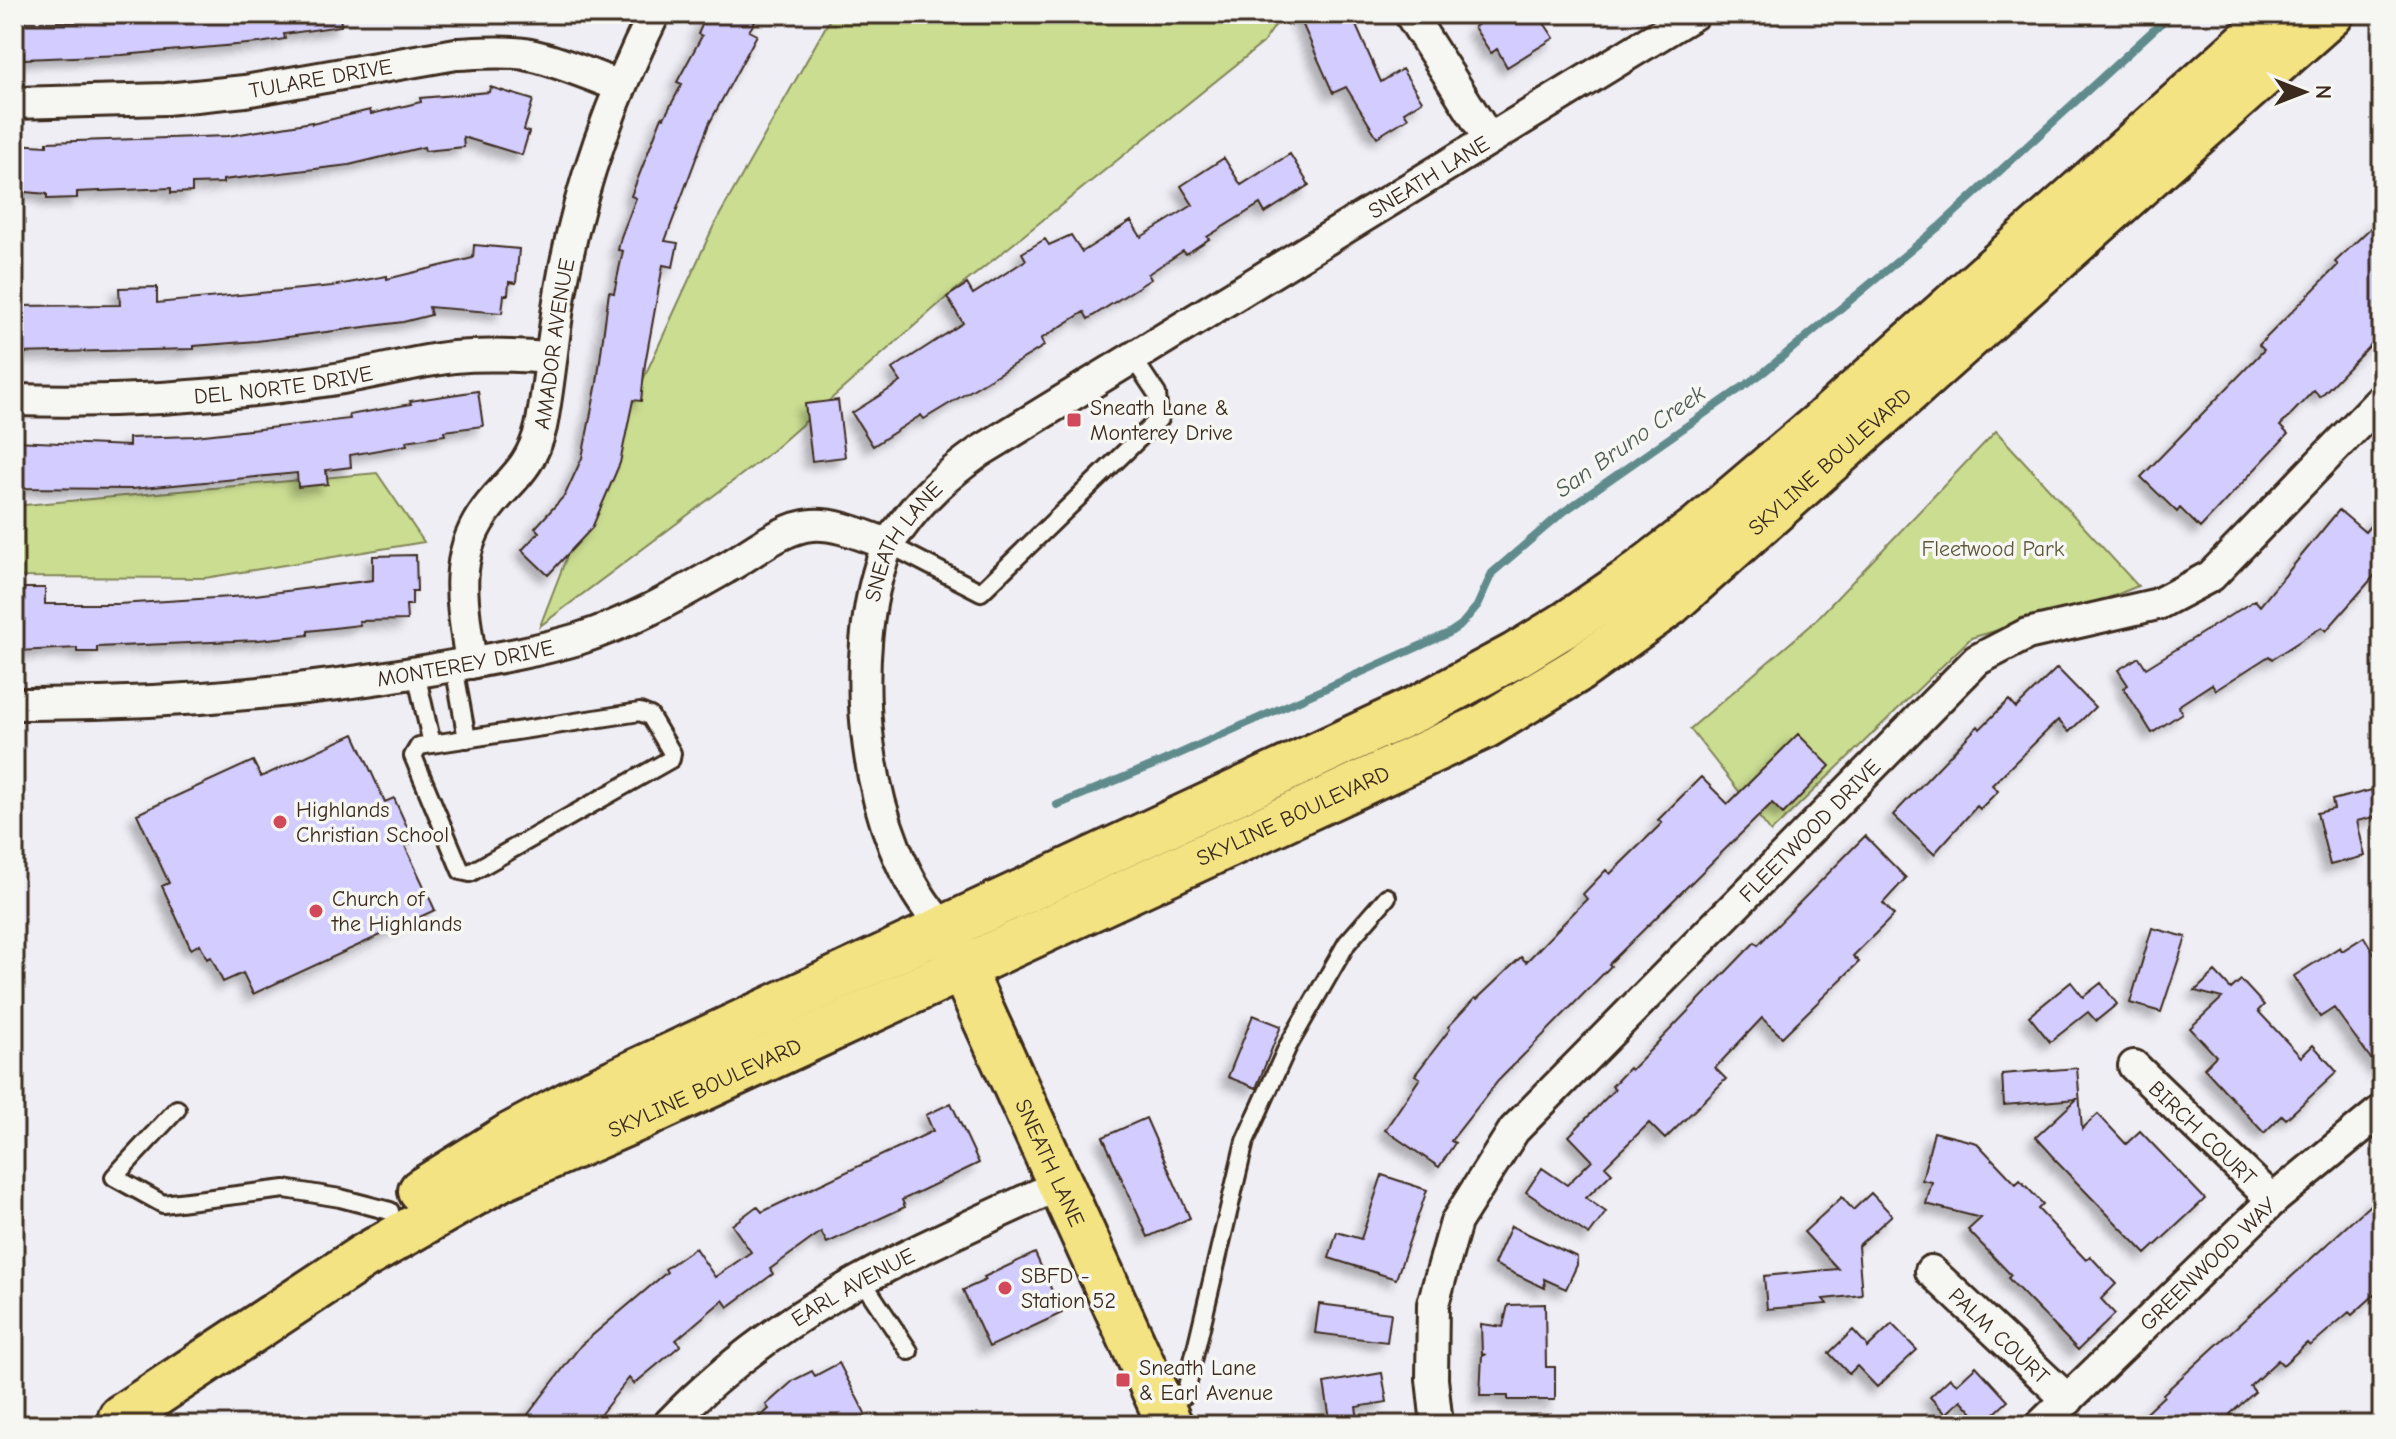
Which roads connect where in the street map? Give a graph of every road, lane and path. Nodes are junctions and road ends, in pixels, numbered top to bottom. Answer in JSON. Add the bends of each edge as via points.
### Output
{"nodes":[{"id":1,"x":654,"y":14,"type":"edge"},
{"id":2,"x":1410,"y":14,"type":"edge"},
{"id":3,"x":1694,"y":14,"type":"edge"},
{"id":4,"x":2279,"y":14,"type":"edge"},
{"id":5,"x":2331,"y":14,"type":"edge"},
{"id":6,"x":620,"y":86,"type":"junction"},
{"id":7,"x":14,"y":103,"type":"edge"},
{"id":8,"x":1489,"y":139,"type":"junction"},
{"id":9,"x":551,"y":358,"type":"junction"},
{"id":10,"x":1133,"y":358,"type":"junction"},
{"id":11,"x":2382,"y":399,"type":"edge"},
{"id":12,"x":14,"y":400,"type":"edge"},
{"id":13,"x":888,"y":544,"type":"junction"},
{"id":14,"x":462,"y":664,"type":"junction"},
{"id":15,"x":416,"y":673,"type":"junction"},
{"id":16,"x":14,"y":704,"type":"edge"},
{"id":17,"x":467,"y":739,"type":"junction"},
{"id":18,"x":432,"y":744,"type":"junction"},
{"id":19,"x":1387,"y":897,"type":"dead end"},
{"id":20,"x":944,"y":928,"type":"junction"},
{"id":21,"x":963,"y":969,"type":"junction"},
{"id":22,"x":2134,"y":1066,"type":"dead end"},
{"id":23,"x":177,"y":1109,"type":"dead end"},
{"id":24,"x":2382,"y":1110,"type":"edge"},
{"id":25,"x":1061,"y":1184,"type":"junction"},
{"id":26,"x":2273,"y":1200,"type":"junction"},
{"id":27,"x":390,"y":1211,"type":"junction"},
{"id":28,"x":1931,"y":1271,"type":"dead end"},
{"id":29,"x":861,"y":1279,"type":"junction"},
{"id":30,"x":909,"y":1351,"type":"dead end"},
{"id":31,"x":2068,"y":1400,"type":"junction"},
{"id":32,"x":1166,"y":1415,"type":"edge"},
{"id":33,"x":115,"y":1421,"type":"edge"},
{"id":34,"x":668,"y":1425,"type":"edge"},
{"id":35,"x":1437,"y":1425,"type":"edge"},
{"id":36,"x":2041,"y":1425,"type":"edge"}],
"edges":[{"from":1,"to":6,"type":"street","name":"AMADOR AVENUE"},
{"from":2,"to":8,"type":"street"},
{"from":3,"to":8,"type":"street","name":"SNEATH LANE"},
{"from":4,"to":20,"type":"main road","name":"SKYLINE BOULEVARD","via":[[1783,457],[1588,609],[1422,706]]},
{"from":5,"to":21,"type":"main road","name":"SKYLINE BOULEVARD","via":[[1719,561],[1624,638],[1485,726]]},
{"from":6,"to":7,"type":"street","name":"TULARE DRIVE","via":[[525,54],[490,52],[245,91]]},
{"from":6,"to":9,"type":"street","name":"AMADOR AVENUE","via":[[574,228]]},
{"from":8,"to":10,"type":"street","name":"SNEATH LANE"},
{"from":9,"to":12,"type":"street","name":"DEL NORTE DRIVE","via":[[452,357],[229,393]]},
{"from":9,"to":14,"type":"street","name":"AMADOR AVENUE","via":[[530,459],[468,541],[461,573]]},
{"from":10,"to":13,"type":"street","name":"SNEATH LANE","via":[[942,479]]},
{"from":10,"to":13,"type":"lane","via":[[1157,394],[1159,419],[981,592]]},
{"from":11,"to":35,"type":"street","name":"FLEETWOOD DRIVE","via":[[2211,576],[2158,604],[2027,634],[1977,660],[1514,1130],[1456,1222],[1433,1304]]},
{"from":13,"to":14,"type":"street","name":"MONTEREY DRIVE","via":[[811,525],[621,623],[578,639]]},
{"from":13,"to":20,"type":"street","name":"SNEATH LANE","via":[[867,637],[867,743],[877,797],[895,846],[926,909]]},
{"from":14,"to":15,"type":"street","name":"MONTEREY DRIVE"},
{"from":14,"to":17,"type":"lane"},
{"from":15,"to":16,"type":"street","name":"MONTEREY DRIVE","via":[[188,700]]},
{"from":15,"to":18,"type":"lane"},
{"from":17,"to":18,"type":"lane"},
{"from":17,"to":18,"type":"lane","via":[[640,712],[650,716],[672,753],[671,759],[470,873],[461,871],[413,756],[419,746]]},
{"from":19,"to":32,"type":"lane","via":[[1347,943],[1288,1046],[1245,1141],[1185,1395]]},
{"from":20,"to":21,"type":"main road","name":"SNEATH LANE"},
{"from":20,"to":27,"type":"main road","name":"SKYLINE BOULEVARD","via":[[584,1096]]},
{"from":21,"to":25,"type":"main road","name":"SNEATH LANE"},
{"from":21,"to":33,"type":"main road","name":"SKYLINE BOULEVARD","via":[[503,1177],[363,1257]]},
{"from":22,"to":26,"type":"street","name":"BIRCH COURT"},
{"from":23,"to":27,"type":"lane","via":[[114,1177],[163,1204],[285,1189]]},
{"from":24,"to":26,"type":"street","name":"GREENWOOD WAY"},
{"from":25,"to":29,"type":"street","name":"EARL AVENUE"},
{"from":25,"to":32,"type":"main road","name":"SNEATH LANE"},
{"from":26,"to":31,"type":"street","name":"GREENWOOD WAY"},
{"from":27,"to":33,"type":"main road","name":"SKYLINE BOULEVARD","via":[[226,1328]]},
{"from":28,"to":31,"type":"street","name":"PALM COURT"},
{"from":29,"to":30,"type":"lane"},
{"from":29,"to":34,"type":"street","name":"EARL AVENUE","via":[[763,1341]]},
{"from":31,"to":36,"type":"street","name":"GREENWOOD WAY"}]}
